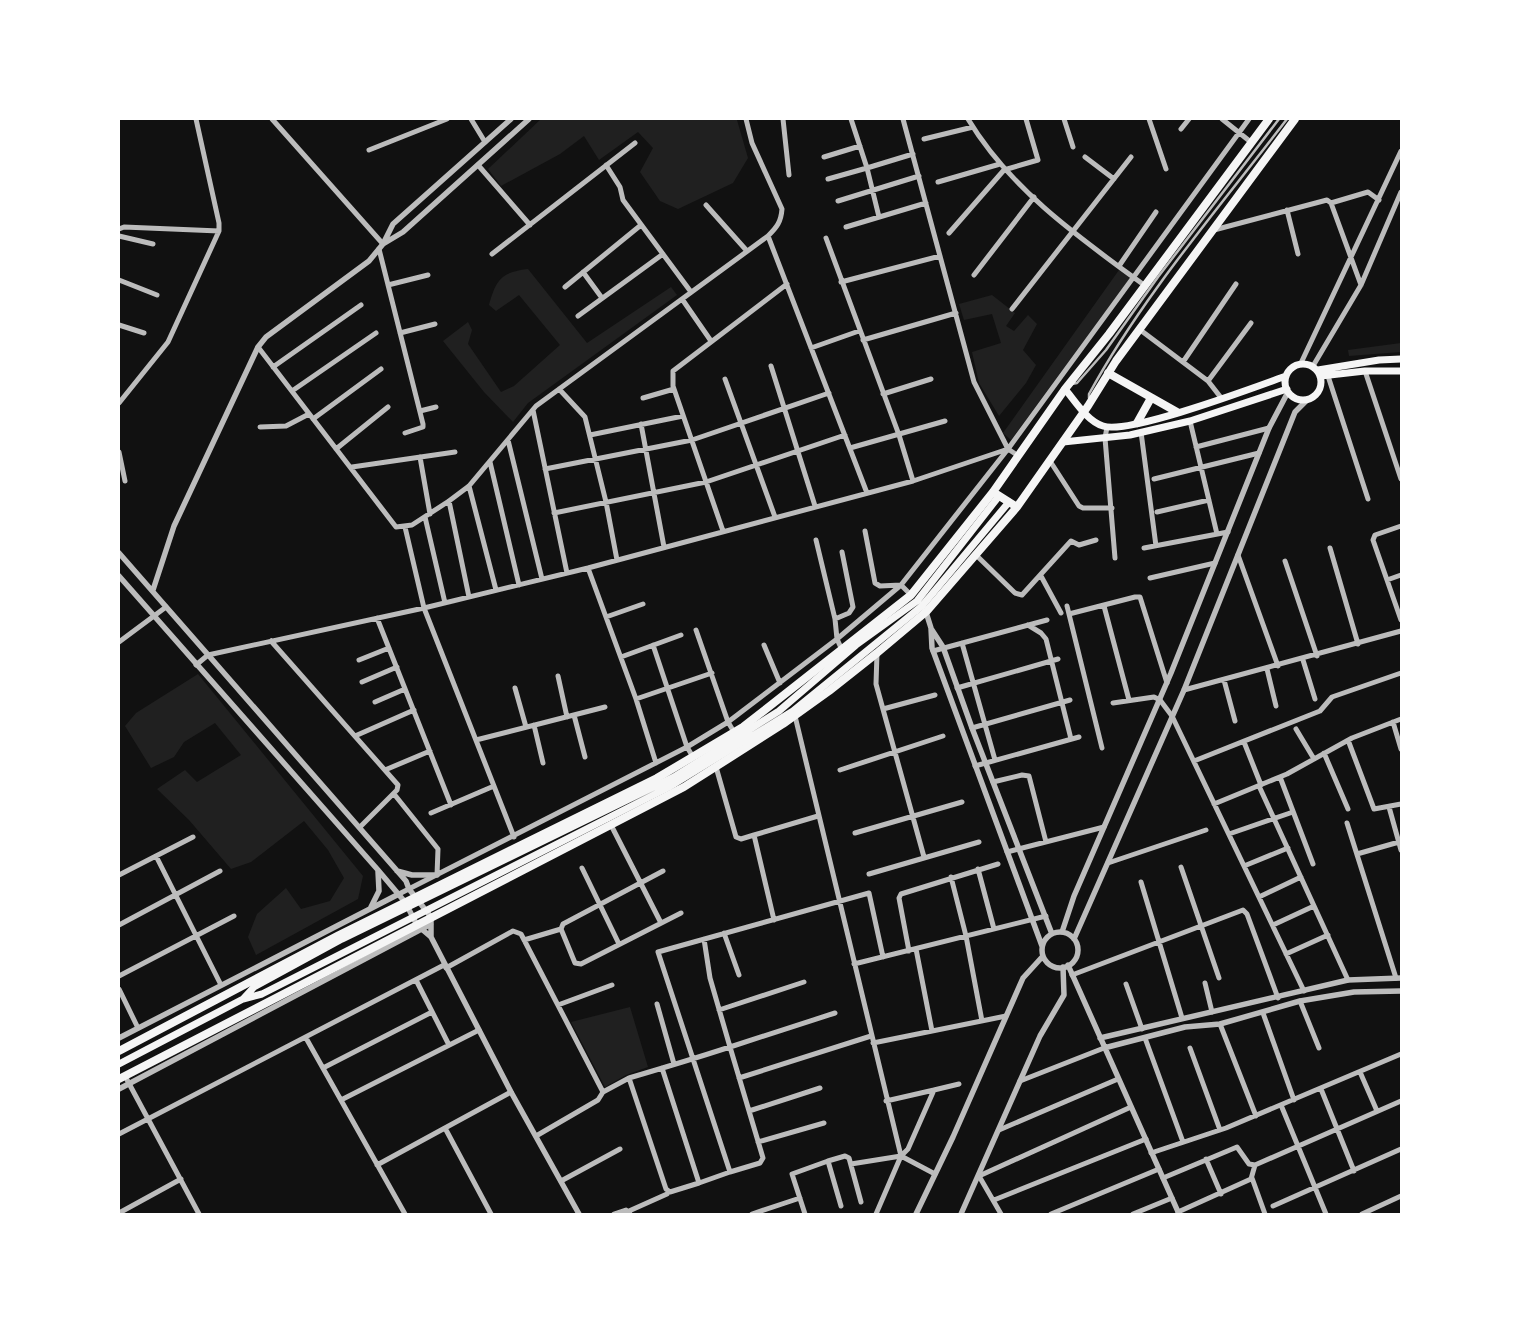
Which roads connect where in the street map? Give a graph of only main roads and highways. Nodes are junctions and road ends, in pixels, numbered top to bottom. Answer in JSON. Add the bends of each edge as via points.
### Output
{"nodes":[{"id":1,"x":1269,"y":119,"type":"edge"},
{"id":2,"x":1295,"y":119,"type":"edge"},
{"id":3,"x":1401,"y":359,"type":"edge"},
{"id":4,"x":1401,"y":371,"type":"edge"},
{"id":5,"x":1320,"y":372,"type":"junction"},
{"id":6,"x":1108,"y":373,"type":"junction"},
{"id":7,"x":1286,"y":376,"type":"junction"},
{"id":8,"x":1067,"y":387,"type":"junction"},
{"id":9,"x":1287,"y":390,"type":"junction"},
{"id":10,"x":1151,"y":398,"type":"junction"},
{"id":11,"x":1084,"y":412,"type":"junction"},
{"id":12,"x":1177,"y":412,"type":"junction"},
{"id":13,"x":1137,"y":423,"type":"junction"},
{"id":14,"x":1063,"y":442,"type":"junction"},
{"id":15,"x":996,"y":494,"type":"junction"},
{"id":16,"x":1010,"y":502,"type":"junction"},
{"id":17,"x":1017,"y":508,"type":"junction"},
{"id":18,"x":919,"y":603,"type":"junction"},
{"id":19,"x":419,"y":899,"type":"junction"},
{"id":20,"x":406,"y":905,"type":"junction"},
{"id":21,"x":430,"y":917,"type":"junction"},
{"id":22,"x":417,"y":924,"type":"junction"},
{"id":23,"x":243,"y":999,"type":"junction"},
{"id":24,"x":119,"y":1052,"type":"edge"},
{"id":25,"x":119,"y":1064,"type":"edge"},
{"id":26,"x":122,"y":1077,"type":"edge"}],
"edges":[{"from":1,"to":8,"type":"main road"},
{"from":2,"to":6,"type":"main road"},
{"from":3,"to":5,"type":"main road"},
{"from":4,"to":5,"type":"main road"},
{"from":5,"to":7,"type":"main road","via":[[1301,363],[1290,369]]},
{"from":5,"to":9,"type":"main road","via":[[1321,388],[1308,399],[1297,399]]},
{"from":6,"to":10,"type":"main road"},
{"from":6,"to":11,"type":"main road"},
{"from":7,"to":9,"type":"main road"},
{"from":7,"to":12,"type":"main road"},
{"from":8,"to":11,"type":"main road"},
{"from":8,"to":15,"type":"main road","via":[[1017,455]]},
{"from":9,"to":14,"type":"main road","via":[[1190,421],[1106,438]]},
{"from":10,"to":12,"type":"main road"},
{"from":10,"to":13,"type":"main road"},
{"from":11,"to":13,"type":"main road","via":[[1096,423],[1107,427]]},
{"from":11,"to":14,"type":"main road"},
{"from":12,"to":13,"type":"main road"},
{"from":14,"to":17,"type":"main road"},
{"from":15,"to":16,"type":"main road"},
{"from":15,"to":18,"type":"main road"},
{"from":15,"to":18,"type":"main road","via":[[936,564]]},
{"from":16,"to":17,"type":"main road"},
{"from":16,"to":18,"type":"main road"},
{"from":17,"to":18,"type":"main road","via":[[976,554]]},
{"from":18,"to":19,"type":"main road","via":[[842,650],[734,732],[693,757]]},
{"from":18,"to":19,"type":"main road","via":[[856,645],[780,711],[674,777]]},
{"from":18,"to":21,"type":"main road","via":[[798,707],[681,781]]},
{"from":18,"to":21,"type":"main road","via":[[878,653],[795,716],[716,767],[684,787]]},
{"from":19,"to":20,"type":"main road"},
{"from":20,"to":23,"type":"main road","via":[[254,987]]},
{"from":20,"to":24,"type":"main road"},
{"from":21,"to":22,"type":"main road"},
{"from":22,"to":23,"type":"main road","via":[[262,994]]},
{"from":22,"to":26,"type":"main road"},
{"from":23,"to":25,"type":"main road"}]}
